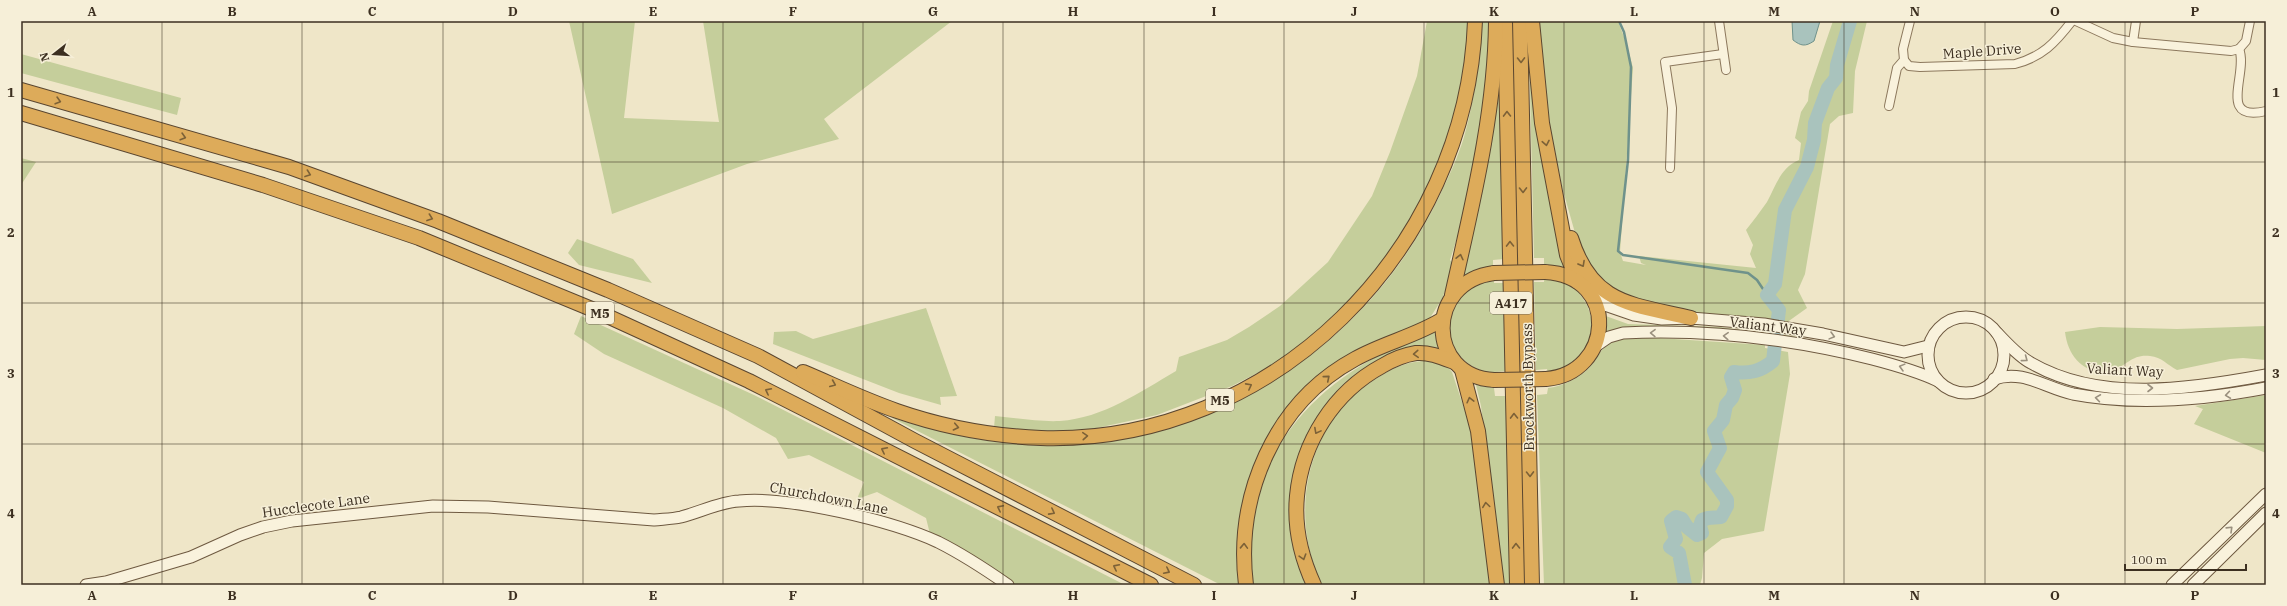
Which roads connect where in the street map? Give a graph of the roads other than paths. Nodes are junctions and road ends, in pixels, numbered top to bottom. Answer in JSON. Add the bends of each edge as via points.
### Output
{"nodes":[{"id":1,"x":1475,"y":21,"type":"edge"},
{"id":2,"x":1496,"y":21,"type":"edge"},
{"id":3,"x":1505,"y":21,"type":"edge"},
{"id":4,"x":1520,"y":21,"type":"edge"},
{"id":5,"x":1532,"y":21,"type":"edge"},
{"id":6,"x":1719,"y":21,"type":"edge"},
{"id":7,"x":1910,"y":21,"type":"edge"},
{"id":8,"x":2072,"y":21,"type":"edge"},
{"id":9,"x":2076,"y":21,"type":"edge"},
{"id":10,"x":2136,"y":21,"type":"edge"},
{"id":11,"x":2250,"y":21,"type":"edge"},
{"id":12,"x":2133,"y":42,"type":"junction"},
{"id":13,"x":2239,"y":50,"type":"junction"},
{"id":14,"x":1724,"y":54,"type":"junction"},
{"id":15,"x":1904,"y":60,"type":"junction"},
{"id":16,"x":1726,"y":70,"type":"dead end"},
{"id":17,"x":21,"y":90,"type":"edge"},
{"id":18,"x":1889,"y":106,"type":"dead end"},
{"id":19,"x":2266,"y":111,"type":"edge"},
{"id":20,"x":21,"y":113,"type":"edge"},
{"id":21,"x":1670,"y":168,"type":"dead end"},
{"id":22,"x":1555,"y":189,"type":"junction"},
{"id":23,"x":1578,"y":282,"type":"junction"},
{"id":24,"x":1591,"y":293,"type":"junction"},
{"id":25,"x":1452,"y":295,"type":"junction"},
{"id":26,"x":1691,"y":318,"type":"junction"},
{"id":27,"x":1443,"y":319,"type":"junction"},
{"id":28,"x":1997,"y":333,"type":"junction"},
{"id":29,"x":1928,"y":346,"type":"junction"},
{"id":30,"x":1593,"y":348,"type":"junction"},
{"id":31,"x":758,"y":356,"type":"junction"},
{"id":32,"x":1458,"y":366,"type":"junction"},
{"id":33,"x":2266,"y":375,"type":"edge"},
{"id":34,"x":1994,"y":380,"type":"junction"},
{"id":35,"x":1938,"y":381,"type":"junction"},
{"id":36,"x":2266,"y":388,"type":"edge"},
{"id":37,"x":2266,"y":494,"type":"edge"},
{"id":38,"x":488,"y":507,"type":"joint"},
{"id":39,"x":2266,"y":513,"type":"edge"},
{"id":40,"x":1532,"y":550,"type":"junction"},
{"id":41,"x":86,"y":585,"type":"edge"},
{"id":42,"x":1008,"y":585,"type":"edge"},
{"id":43,"x":1151,"y":585,"type":"edge"},
{"id":44,"x":1194,"y":585,"type":"edge"},
{"id":45,"x":1246,"y":585,"type":"edge"},
{"id":46,"x":1314,"y":585,"type":"edge"},
{"id":47,"x":1497,"y":585,"type":"edge"},
{"id":48,"x":1517,"y":585,"type":"edge"},
{"id":49,"x":1532,"y":585,"type":"edge"},
{"id":50,"x":1536,"y":585,"type":"edge"},
{"id":51,"x":2172,"y":585,"type":"edge"},
{"id":52,"x":2193,"y":585,"type":"edge"}],
"edges":[{"from":31,"to":1,"type":"highway","number":"M5","one_way":true,"via":[[790,366],[896,411],[944,424],[1006,435],[1062,437],[1126,430],[1177,417],[1223,399],[1280,368],[1324,335],[1372,287],[1403,245],[1435,189],[1455,138],[1470,78]]},
{"from":25,"to":2,"type":"highway","one_way":true,"via":[[1484,145],[1492,87]]},
{"from":48,"to":3,"type":"highway","name":"Brockworth Bypass","number":"A417","one_way":true},
{"from":4,"to":40,"type":"highway","name":"Brockworth Bypass","number":"A417","one_way":true},
{"from":5,"to":22,"type":"highway","one_way":true,"via":[[1542,123]]},
{"from":6,"to":14,"type":"street"},
{"from":7,"to":15,"type":"street","via":[[1903,49]]},
{"from":8,"to":15,"type":"street","name":"Maple Drive","via":[[2055,43],[2043,53],[2015,64],[1920,67],[1909,66]]},
{"from":9,"to":12,"type":"street","via":[[2114,38]]},
{"from":10,"to":12,"type":"street"},
{"from":11,"to":13,"type":"street","via":[[2246,40]]},
{"from":12,"to":13,"type":"street","via":[[2231,52]]},
{"from":13,"to":19,"type":"street","via":[[2242,56],[2236,98],[2239,107],[2247,112]]},
{"from":14,"to":16,"type":"street"},
{"from":14,"to":21,"type":"street","via":[[1665,62],[1672,108]]},
{"from":15,"to":18,"type":"street","via":[[1897,68]]},
{"from":17,"to":31,"type":"highway","number":"M5","one_way":true,"via":[[288,167],[438,221],[608,290]]},
{"from":43,"to":20,"type":"highway","number":"M5","one_way":true,"via":[[748,381],[572,301],[420,238],[263,185]]},
{"from":22,"to":23,"type":"highway","via":[[1567,256]]},
{"from":22,"to":26,"type":"highway","one_way":true,"via":[[1574,248],[1592,280],[1622,302]]},
{"from":23,"to":24,"type":"highway"},
{"from":23,"to":25,"type":"highway","bridge":true,"via":[[1566,275],[1545,272],[1494,273],[1474,278]]},
{"from":24,"to":26,"type":"main road","name":"Valiant Way","via":[[1605,305],[1634,315],[1662,319]]},
{"from":24,"to":30,"type":"highway","via":[[1597,306],[1599,324],[1599,333]]},
{"from":25,"to":27,"type":"highway"},
{"from":26,"to":29,"type":"main road","name":"Valiant Way","one_way":true,"via":[[1794,328],[1904,352]]},
{"from":27,"to":32,"type":"highway","via":[[1445,340]]},
{"from":45,"to":27,"type":"highway","one_way":true,"via":[[1244,538],[1253,486],[1273,440],[1287,419],[1312,390],[1353,359]]},
{"from":28,"to":29,"type":"main road","via":[[1977,318],[1952,319],[1937,330]]},
{"from":28,"to":33,"type":"main road","name":"Valiant Way","one_way":true,"via":[[2029,362],[2049,372],[2088,384],[2171,388],[2215,384]]},
{"from":28,"to":34,"type":"main road","via":[[2002,344],[2003,357],[2001,369]]},
{"from":29,"to":35,"type":"main road","via":[[1931,371]]},
{"from":30,"to":32,"type":"highway","bridge":true,"via":[[1574,371],[1562,377],[1494,380],[1480,378]]},
{"from":35,"to":30,"type":"main road","name":"Valiant Way","one_way":true,"via":[[1905,368],[1836,350],[1759,339],[1699,334],[1631,333],[1609,337]]},
{"from":31,"to":44,"type":"highway","number":"M5","one_way":true,"via":[[915,441]]},
{"from":32,"to":46,"type":"highway","one_way":true,"via":[[1422,353],[1392,360],[1353,386],[1322,422],[1306,456],[1297,496],[1297,525],[1301,549]]},
{"from":47,"to":32,"type":"highway","one_way":true,"via":[[1478,431]]},
{"from":34,"to":35,"type":"main road","via":[[1979,390],[1960,392],[1948,389]]},
{"from":36,"to":34,"type":"main road","name":"Valiant Way","one_way":true,"via":[[2196,398],[2140,400],[2071,393],[2018,376],[2006,375]]},
{"from":51,"to":37,"type":"main road","one_way":true},
{"from":38,"to":41,"type":"main road","name":"Hucclecote Lane","via":[[433,506],[292,521],[240,535],[191,557],[106,582]]},
{"from":38,"to":42,"type":"main road","name":"Churchdown Lane","via":[[654,520],[679,518],[738,501],[758,500],[796,504],[900,528],[937,542]]},
{"from":39,"to":52,"type":"main road"},
{"from":40,"to":49,"type":"highway","name":"Brockworth Bypass","number":"A417"},
{"from":40,"to":50,"type":"highway"}]}
